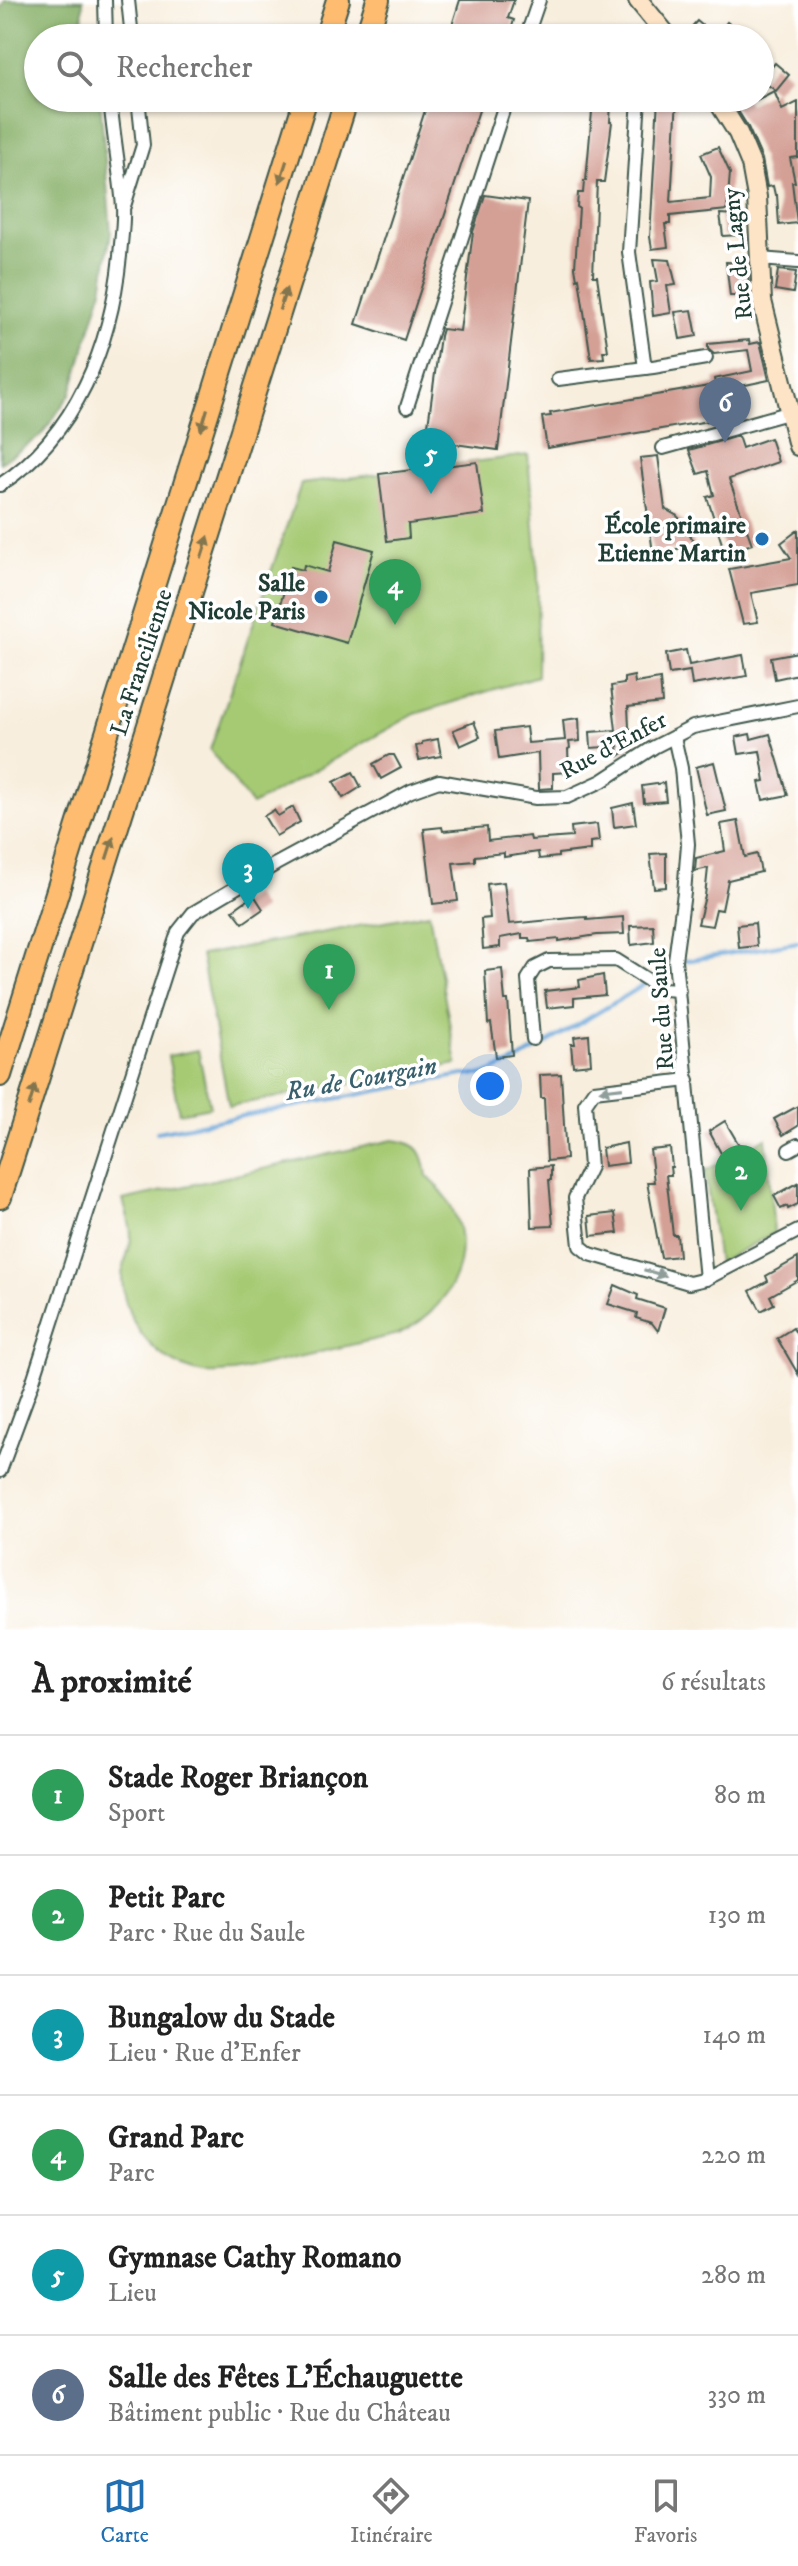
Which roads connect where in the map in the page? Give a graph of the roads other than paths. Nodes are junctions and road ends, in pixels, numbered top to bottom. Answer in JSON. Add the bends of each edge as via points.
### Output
{"nodes":[{"id":1,"x":105,"y":0,"type":"edge"},
{"id":2,"x":128,"y":0,"type":"edge"},
{"id":3,"x":338,"y":0,"type":"edge"},
{"id":4,"x":378,"y":0,"type":"edge"},
{"id":5,"x":539,"y":0,"type":"edge"},
{"id":6,"x":638,"y":0,"type":"edge"},
{"id":7,"x":106,"y":24,"type":"edge"},
{"id":8,"x":131,"y":24,"type":"edge"},
{"id":9,"x":330,"y":24,"type":"edge"},
{"id":10,"x":370,"y":24,"type":"edge"},
{"id":11,"x":531,"y":24,"type":"edge"},
{"id":12,"x":654,"y":24,"type":"edge"},
{"id":13,"x":112,"y":112,"type":"edge"},
{"id":14,"x":139,"y":112,"type":"edge"},
{"id":15,"x":302,"y":112,"type":"edge"},
{"id":16,"x":343,"y":112,"type":"edge"},
{"id":17,"x":502,"y":112,"type":"edge"},
{"id":18,"x":638,"y":112,"type":"edge"},
{"id":19,"x":725,"y":112,"type":"edge"},
{"id":20,"x":123,"y":209,"type":"junction"},
{"id":21,"x":760,"y":259,"type":"junction"},
{"id":22,"x":798,"y":262,"type":"edge"},
{"id":23,"x":706,"y":358,"type":"dead end"},
{"id":24,"x":645,"y":368,"type":"junction"},
{"id":25,"x":558,"y":379,"type":"dead end"},
{"id":26,"x":407,"y":407,"type":"dead end"},
{"id":27,"x":793,"y":412,"type":"edge"},
{"id":28,"x":798,"y":446,"type":"edge"},
{"id":29,"x":663,"y":448,"type":"dead end"},
{"id":30,"x":0,"y":485,"type":"edge"},
{"id":31,"x":798,"y":706,"type":"edge"},
{"id":32,"x":674,"y":737,"type":"junction"},
{"id":33,"x":679,"y":990,"type":"junction"},
{"id":34,"x":533,"y":1039,"type":"dead end"},
{"id":35,"x":0,"y":1075,"type":"edge"},
{"id":36,"x":688,"y":1080,"type":"junction"},
{"id":37,"x":0,"y":1197,"type":"edge"},
{"id":38,"x":798,"y":1231,"type":"edge"},
{"id":39,"x":706,"y":1279,"type":"junction"},
{"id":40,"x":0,"y":1471,"type":"edge"}],
"edges":[{"from":1,"to":7,"type":"street"},
{"from":2,"to":8,"type":"street"},
{"from":3,"to":9,"type":"highway"},
{"from":4,"to":10,"type":"highway"},
{"from":5,"to":11,"type":"street"},
{"from":6,"to":12,"type":"street"},
{"from":13,"to":20,"type":"street"},
{"from":14,"to":20,"type":"street","via":[[143,145]]},
{"from":15,"to":35,"type":"highway","name":"La Francilienne","one_way":true},
{"from":37,"to":16,"type":"highway","name":"La Francilienne","one_way":true},
{"from":17,"to":26,"type":"street"},
{"from":18,"to":24,"type":"street","via":[[629,252]]},
{"from":19,"to":21,"type":"street","name":"Rue de Lagny","via":[[751,164]]},
{"from":20,"to":30,"type":"street","via":[[116,289],[85,390],[46,447]]},
{"from":21,"to":22,"type":"street"},
{"from":21,"to":27,"type":"street","name":"Rue de Lagny","via":[[762,301]]},
{"from":23,"to":24,"type":"street"},
{"from":24,"to":25,"type":"street"},
{"from":27,"to":28,"type":"street","name":"Rue de Lagny"},
{"from":27,"to":29,"type":"street"},
{"from":31,"to":32,"type":"street","name":"Rue d'Enfer","via":[[693,727]]},
{"from":32,"to":33,"type":"street","name":"Rue du Saule","via":[[688,844],[675,960]]},
{"from":32,"to":40,"type":"street","name":"Rue d'Enfer","via":[[567,797],[536,798],[439,781],[411,791],[193,913],[178,932]]},
{"from":33,"to":34,"type":"street","via":[[662,989],[616,960],[549,961],[528,979]]},
{"from":33,"to":36,"type":"street","name":"Rue du Saule"},
{"from":36,"to":39,"type":"street","name":"Rue du Saule"},
{"from":36,"to":39,"type":"street","one_way":true,"via":[[594,1091],[585,1104],[590,1167],[575,1198],[580,1246],[590,1254],[689,1283]]},
{"from":38,"to":39,"type":"street"}]}
